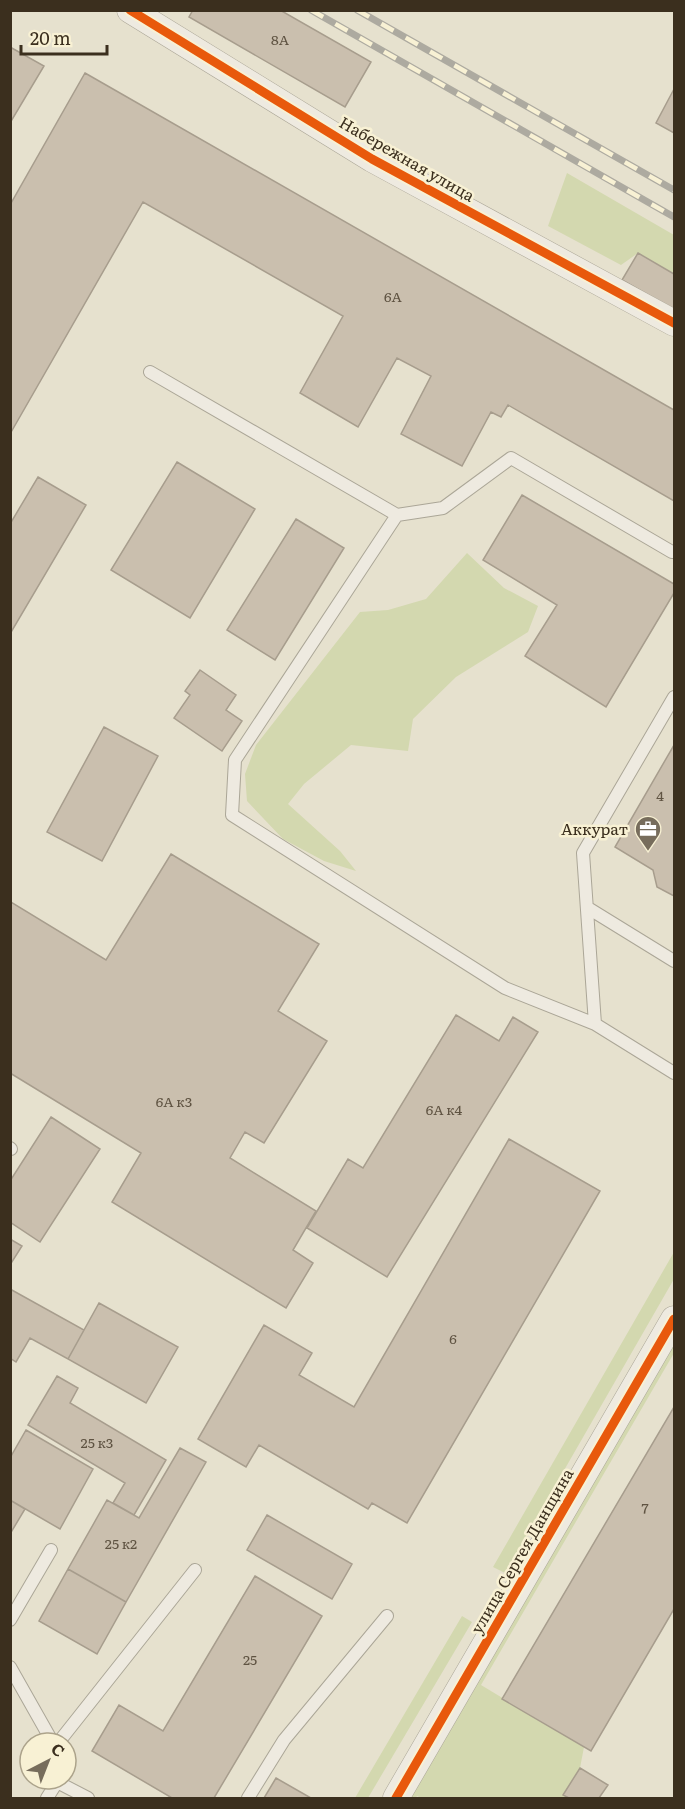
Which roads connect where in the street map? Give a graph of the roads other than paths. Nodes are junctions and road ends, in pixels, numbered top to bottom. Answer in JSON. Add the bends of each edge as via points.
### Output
{"nodes":[{"id":1,"x":130,"y":10,"type":"edge"},
{"id":2,"x":675,"y":323,"type":"edge"},
{"id":3,"x":150,"y":372,"type":"dead end"},
{"id":4,"x":397,"y":515,"type":"junction"},
{"id":5,"x":672,"y":552,"type":"dead end"},
{"id":6,"x":675,"y":697,"type":"edge"},
{"id":7,"x":588,"y":908,"type":"junction"},
{"id":8,"x":675,"y":962,"type":"edge"},
{"id":9,"x":595,"y":1024,"type":"junction"},
{"id":10,"x":675,"y":1073,"type":"edge"},
{"id":11,"x":675,"y":1319,"type":"edge"},
{"id":12,"x":51,"y":1550,"type":"dead end"},
{"id":13,"x":195,"y":1570,"type":"dead end"},
{"id":14,"x":387,"y":1616,"type":"dead end"},
{"id":15,"x":10,"y":1620,"type":"edge"},
{"id":16,"x":10,"y":1667,"type":"edge"},
{"id":17,"x":45,"y":1731,"type":"edge"},
{"id":18,"x":68,"y":1731,"type":"edge"},
{"id":19,"x":248,"y":1798,"type":"edge"},
{"id":20,"x":396,"y":1798,"type":"edge"}],
"edges":[{"from":1,"to":2,"type":"street","name":"Набережная улица","via":[[372,159]]},
{"from":3,"to":4,"type":"lane"},
{"from":4,"to":5,"type":"lane","via":[[443,508],[511,458]]},
{"from":4,"to":9,"type":"lane","via":[[235,760],[232,815],[505,988]]},
{"from":6,"to":7,"type":"lane","via":[[583,853]]},
{"from":7,"to":8,"type":"lane"},
{"from":7,"to":9,"type":"lane"},
{"from":9,"to":10,"type":"lane"},
{"from":11,"to":20,"type":"street","name":"улица Сергея Данщина"},
{"from":12,"to":15,"type":"lane"},
{"from":13,"to":18,"type":"lane"},
{"from":14,"to":19,"type":"lane","via":[[284,1740]]},
{"from":16,"to":17,"type":"lane"}]}
